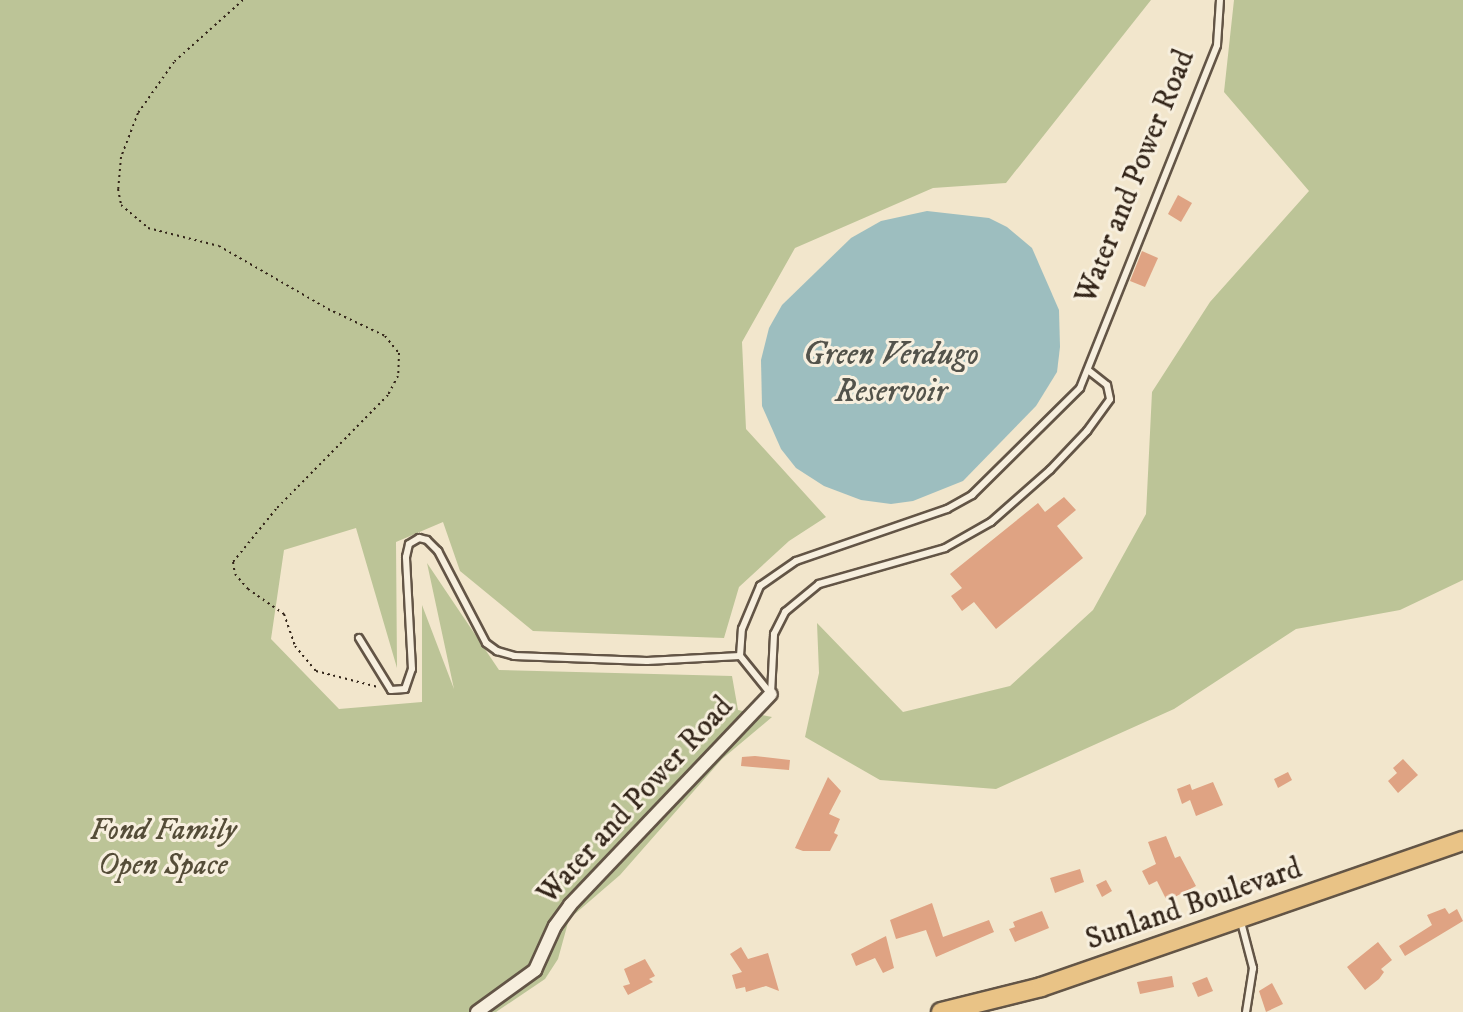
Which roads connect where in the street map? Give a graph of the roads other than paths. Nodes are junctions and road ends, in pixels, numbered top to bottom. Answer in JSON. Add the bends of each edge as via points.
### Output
{"nodes":[{"id":1,"x":1220,"y":0,"type":"edge"},
{"id":2,"x":1088,"y":370,"type":"junction"},
{"id":3,"x":359,"y":638,"type":"dead end"},
{"id":4,"x":740,"y":656,"type":"junction"},
{"id":5,"x":771,"y":694,"type":"junction"},
{"id":6,"x":1463,"y":841,"type":"edge"},
{"id":7,"x":1241,"y":918,"type":"junction"},
{"id":8,"x":477,"y":1012,"type":"edge"},
{"id":9,"x":941,"y":1012,"type":"edge"},
{"id":10,"x":1246,"y":1012,"type":"edge"}],
"edges":[{"from":1,"to":2,"type":"lane","name":"Water and Power Road","via":[[1217,45]]},
{"from":2,"to":4,"type":"lane","name":"Water and Power Road","via":[[1055,416],[972,495],[947,509],[796,561],[760,586],[742,629]]},
{"from":2,"to":5,"type":"lane","name":"Water and Power Road","via":[[1107,385],[1110,399],[1050,470],[991,522],[945,548],[819,584],[785,612],[774,634]]},
{"from":3,"to":4,"type":"lane","via":[[391,690],[405,689],[410,682],[406,557],[409,544],[419,538],[438,551],[486,643],[497,651],[647,661]]},
{"from":4,"to":5,"type":"lane","name":"Water and Power Road"},
{"from":5,"to":8,"type":"street","name":"Water and Power Road","via":[[570,905],[535,970]]},
{"from":6,"to":7,"type":"main road","name":"Sunland Boulevard"},
{"from":7,"to":9,"type":"main road","name":"Sunland Boulevard","via":[[1041,987]]},
{"from":7,"to":10,"type":"lane","via":[[1253,968]]}]}
